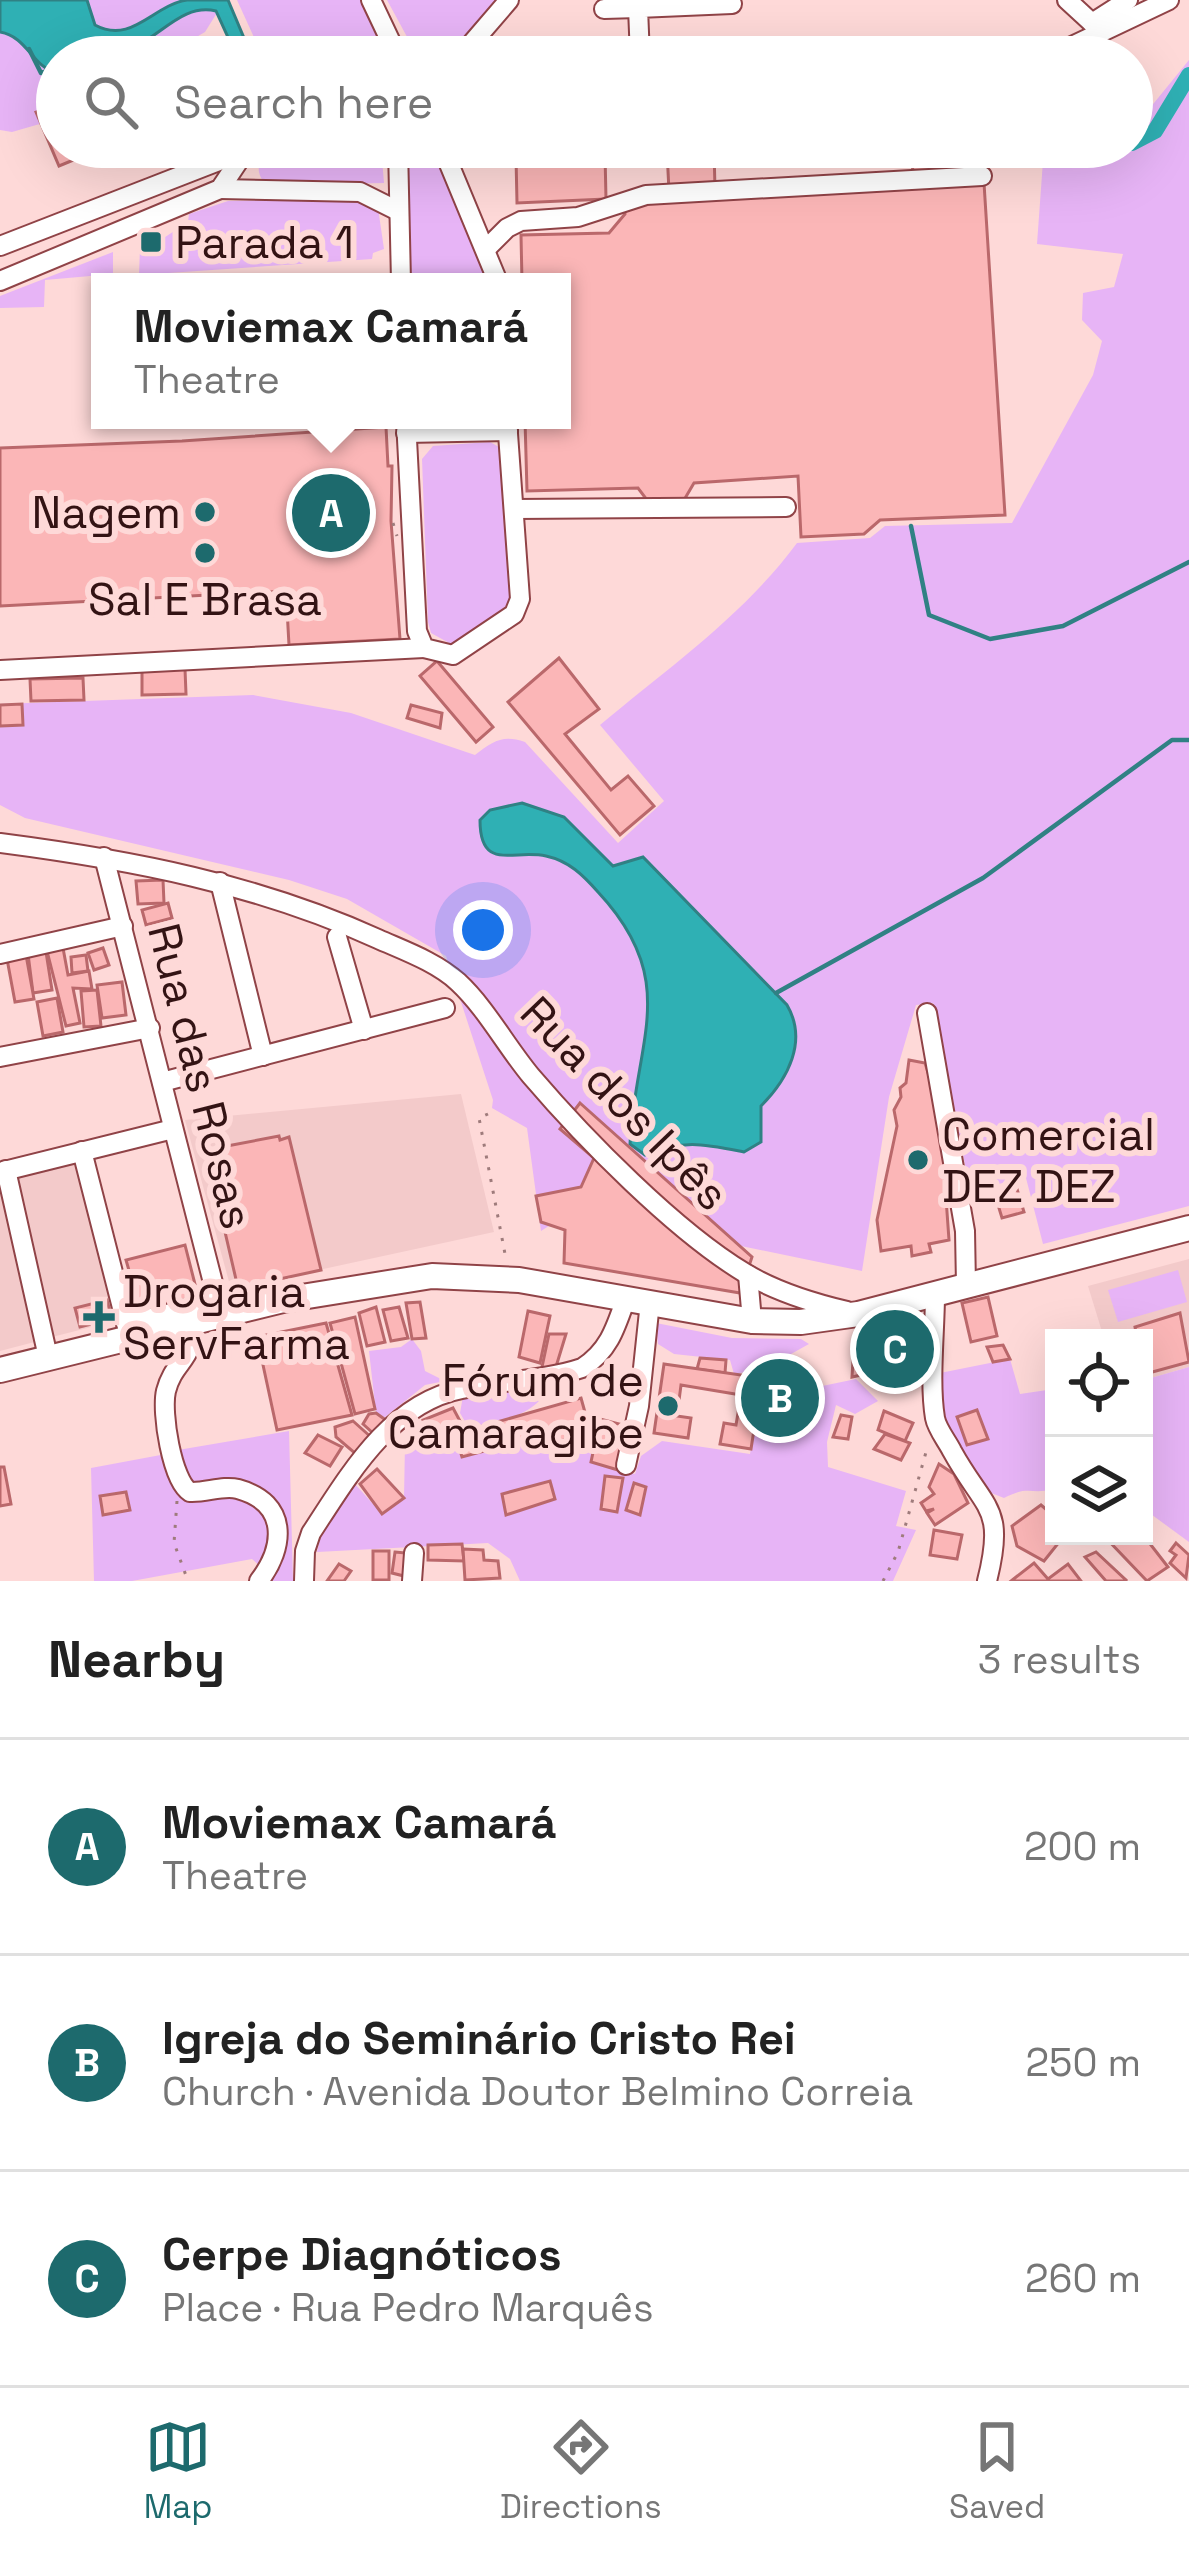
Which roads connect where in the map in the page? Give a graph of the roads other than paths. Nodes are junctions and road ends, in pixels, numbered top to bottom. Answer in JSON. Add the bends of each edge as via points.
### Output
{"nodes":[{"id":1,"x":371,"y":0,"type":"edge"},
{"id":2,"x":509,"y":0,"type":"edge"},
{"id":3,"x":1067,"y":0,"type":"edge"},
{"id":4,"x":1128,"y":0,"type":"edge"},
{"id":5,"x":1169,"y":0,"type":"edge"},
{"id":6,"x":732,"y":4,"type":"dead end"},
{"id":7,"x":638,"y":8,"type":"junction"},
{"id":8,"x":604,"y":9,"type":"dead end"},
{"id":9,"x":1091,"y":31,"type":"junction"},
{"id":10,"x":388,"y":36,"type":"edge"},
{"id":11,"x":478,"y":36,"type":"edge"},
{"id":12,"x":639,"y":36,"type":"edge"},
{"id":13,"x":1083,"y":36,"type":"edge"},
{"id":14,"x":200,"y":168,"type":"edge"},
{"id":15,"x":236,"y":168,"type":"edge"},
{"id":16,"x":398,"y":168,"type":"edge"},
{"id":17,"x":451,"y":168,"type":"edge"},
{"id":18,"x":982,"y":176,"type":"dead end"},
{"id":19,"x":220,"y":190,"type":"junction"},
{"id":20,"x":398,"y":212,"type":"junction"},
{"id":21,"x":0,"y":222,"type":"edge"},
{"id":22,"x":9,"y":242,"type":"edge"},
{"id":23,"x":487,"y":248,"type":"junction"},
{"id":24,"x":397,"y":273,"type":"edge"},
{"id":25,"x":495,"y":273,"type":"edge"},
{"id":26,"x":0,"y":281,"type":"edge"},
{"id":27,"x":406,"y":429,"type":"edge"},
{"id":28,"x":507,"y":429,"type":"edge"},
{"id":29,"x":786,"y":507,"type":"dead end"},
{"id":30,"x":514,"y":509,"type":"junction"},
{"id":31,"x":424,"y":648,"type":"junction"},
{"id":32,"x":0,"y":670,"type":"edge"},
{"id":33,"x":0,"y":843,"type":"edge"},
{"id":34,"x":104,"y":857,"type":"junction"},
{"id":35,"x":220,"y":882,"type":"junction"},
{"id":36,"x":124,"y":926,"type":"junction"},
{"id":37,"x":337,"y":937,"type":"dead end"},
{"id":38,"x":0,"y":954,"type":"edge"},
{"id":39,"x":445,"y":1008,"type":"dead end"},
{"id":40,"x":927,"y":1013,"type":"dead end"},
{"id":41,"x":150,"y":1028,"type":"junction"},
{"id":42,"x":364,"y":1030,"type":"junction"},
{"id":43,"x":262,"y":1056,"type":"junction"},
{"id":44,"x":0,"y":1057,"type":"edge"},
{"id":45,"x":162,"y":1082,"type":"junction"},
{"id":46,"x":173,"y":1130,"type":"junction"},
{"id":47,"x":82,"y":1151,"type":"junction"},
{"id":48,"x":3,"y":1171,"type":"edge"},
{"id":49,"x":1189,"y":1228,"type":"edge"},
{"id":50,"x":748,"y":1275,"type":"junction"},
{"id":51,"x":966,"y":1285,"type":"junction"},
{"id":52,"x":935,"y":1294,"type":"junction"},
{"id":53,"x":638,"y":1300,"type":"junction"},
{"id":54,"x":858,"y":1314,"type":"junction"},
{"id":55,"x":209,"y":1317,"type":"junction"},
{"id":56,"x":752,"y":1321,"type":"junction"},
{"id":57,"x":128,"y":1329,"type":"junction"},
{"id":58,"x":48,"y":1357,"type":"junction"},
{"id":59,"x":0,"y":1370,"type":"edge"},
{"id":60,"x":626,"y":1465,"type":"dead end"},
{"id":61,"x":414,"y":1553,"type":"dead end"},
{"id":62,"x":259,"y":1581,"type":"edge"},
{"id":63,"x":304,"y":1581,"type":"edge"},
{"id":64,"x":412,"y":1581,"type":"edge"},
{"id":65,"x":987,"y":1581,"type":"edge"}],
"edges":[{"from":1,"to":10,"type":"street"},
{"from":2,"to":11,"type":"street"},
{"from":3,"to":9,"type":"street"},
{"from":4,"to":9,"type":"street"},
{"from":5,"to":9,"type":"street"},
{"from":6,"to":7,"type":"street"},
{"from":7,"to":8,"type":"street"},
{"from":7,"to":12,"type":"street"},
{"from":9,"to":13,"type":"street"},
{"from":14,"to":22,"type":"street"},
{"from":15,"to":19,"type":"street"},
{"from":16,"to":20,"type":"street"},
{"from":17,"to":23,"type":"street"},
{"from":18,"to":23,"type":"street","via":[[646,196],[578,217],[521,220]]},
{"from":19,"to":20,"type":"street","via":[[360,192]]},
{"from":19,"to":26,"type":"street"},
{"from":20,"to":24,"type":"street","via":[[391,257]]},
{"from":21,"to":22,"type":"street"},
{"from":23,"to":25,"type":"street"},
{"from":27,"to":31,"type":"street","via":[[412,580]]},
{"from":28,"to":30,"type":"street"},
{"from":29,"to":30,"type":"street"},
{"from":30,"to":31,"type":"street","via":[[514,614],[453,655]]},
{"from":31,"to":32,"type":"street"},
{"from":33,"to":34,"type":"street","name":"Rua dos Ipês"},
{"from":34,"to":35,"type":"street","name":"Rua dos Ipês"},
{"from":34,"to":36,"type":"street","name":"Rua das Rosas"},
{"from":35,"to":43,"type":"street"},
{"from":35,"to":50,"type":"street","name":"Rua dos Ipês","via":[[318,912],[459,983],[536,1081],[636,1185]]},
{"from":36,"to":38,"type":"street"},
{"from":36,"to":41,"type":"street","name":"Rua das Rosas"},
{"from":37,"to":42,"type":"street"},
{"from":39,"to":42,"type":"street"},
{"from":40,"to":51,"type":"street","via":[[965,1231]]},
{"from":41,"to":44,"type":"street"},
{"from":41,"to":45,"type":"street","name":"Rua das Rosas"},
{"from":42,"to":43,"type":"street"},
{"from":43,"to":45,"type":"street"},
{"from":45,"to":46,"type":"street","name":"Rua das Rosas"},
{"from":46,"to":47,"type":"street"},
{"from":46,"to":55,"type":"street","name":"Rua das Rosas"},
{"from":47,"to":48,"type":"street"},
{"from":47,"to":57,"type":"street"},
{"from":48,"to":58,"type":"street"},
{"from":49,"to":51,"type":"main road"},
{"from":50,"to":54,"type":"street","name":"Rua dos Ipês"},
{"from":50,"to":56,"type":"street"},
{"from":51,"to":52,"type":"main road"},
{"from":52,"to":54,"type":"main road"},
{"from":52,"to":65,"type":"street","via":[[935,1420],[995,1520]]},
{"from":53,"to":55,"type":"main road","via":[[510,1279],[432,1276]]},
{"from":53,"to":56,"type":"main road"},
{"from":53,"to":60,"type":"street","via":[[642,1383]]},
{"from":53,"to":63,"type":"street","via":[[582,1368],[439,1394],[395,1421],[311,1533]]},
{"from":54,"to":56,"type":"main road"},
{"from":55,"to":57,"type":"main road"},
{"from":55,"to":62,"type":"street","via":[[165,1396],[172,1453],[183,1488],[236,1488],[271,1513],[280,1543]]},
{"from":57,"to":58,"type":"main road"},
{"from":58,"to":59,"type":"main road"},
{"from":61,"to":64,"type":"street"}]}
